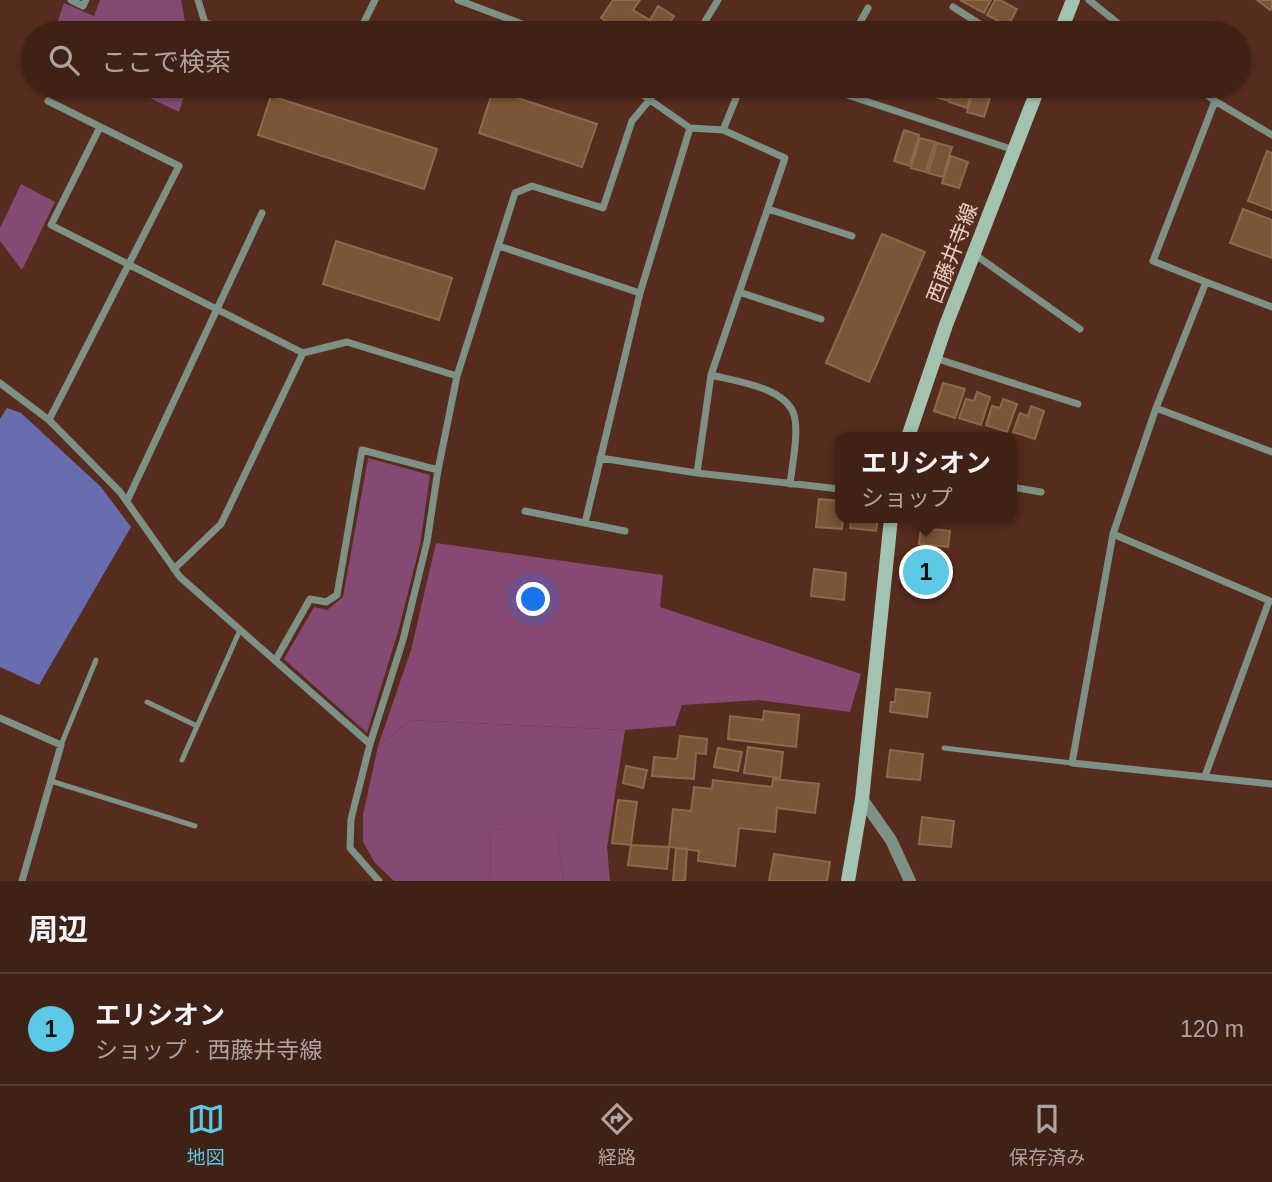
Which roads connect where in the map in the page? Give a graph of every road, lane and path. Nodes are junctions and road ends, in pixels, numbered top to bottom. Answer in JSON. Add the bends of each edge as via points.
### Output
{"nodes":[{"id":1,"x":71,"y":0,"type":"edge"},
{"id":2,"x":86,"y":0,"type":"edge"},
{"id":3,"x":198,"y":0,"type":"edge"},
{"id":4,"x":374,"y":0,"type":"edge"},
{"id":5,"x":458,"y":0,"type":"edge"},
{"id":6,"x":718,"y":0,"type":"edge"},
{"id":7,"x":1073,"y":0,"type":"edge"},
{"id":8,"x":1089,"y":0,"type":"edge"},
{"id":9,"x":953,"y":6,"type":"dead end"},
{"id":10,"x":868,"y":8,"type":"dead end"},
{"id":11,"x":204,"y":21,"type":"edge"},
{"id":12,"x":364,"y":21,"type":"edge"},
{"id":13,"x":514,"y":21,"type":"edge"},
{"id":14,"x":705,"y":21,"type":"edge"},
{"id":15,"x":861,"y":21,"type":"edge"},
{"id":16,"x":976,"y":21,"type":"edge"},
{"id":17,"x":1065,"y":21,"type":"edge"},
{"id":18,"x":1115,"y":21,"type":"edge"},
{"id":19,"x":736,"y":98,"type":"edge"},
{"id":20,"x":860,"y":98,"type":"edge"},
{"id":21,"x":1034,"y":98,"type":"edge"},
{"id":22,"x":1211,"y":98,"type":"edge"},
{"id":23,"x":651,"y":99,"type":"joint"},
{"id":24,"x":48,"y":101,"type":"dead end"},
{"id":25,"x":1215,"y":101,"type":"junction"},
{"id":26,"x":100,"y":127,"type":"junction"},
{"id":27,"x":690,"y":128,"type":"junction"},
{"id":28,"x":723,"y":130,"type":"junction"},
{"id":29,"x":1272,"y":135,"type":"edge"},
{"id":30,"x":1014,"y":150,"type":"junction"},
{"id":31,"x":768,"y":209,"type":"junction"},
{"id":32,"x":262,"y":213,"type":"dead end"},
{"id":33,"x":852,"y":236,"type":"dead end"},
{"id":34,"x":499,"y":246,"type":"junction"},
{"id":35,"x":974,"y":254,"type":"junction"},
{"id":36,"x":129,"y":264,"type":"junction"},
{"id":37,"x":1206,"y":282,"type":"junction"},
{"id":38,"x":739,"y":292,"type":"junction"},
{"id":39,"x":640,"y":293,"type":"junction"},
{"id":40,"x":1272,"y":307,"type":"edge"},
{"id":41,"x":219,"y":310,"type":"junction"},
{"id":42,"x":821,"y":318,"type":"dead end"},
{"id":43,"x":1080,"y":329,"type":"dead end"},
{"id":44,"x":303,"y":353,"type":"junction"},
{"id":45,"x":935,"y":358,"type":"junction"},
{"id":46,"x":711,"y":375,"type":"junction"},
{"id":47,"x":457,"y":376,"type":"junction"},
{"id":48,"x":0,"y":383,"type":"edge"},
{"id":49,"x":1078,"y":404,"type":"dead end"},
{"id":50,"x":1156,"y":408,"type":"junction"},
{"id":51,"x":49,"y":420,"type":"junction"},
{"id":52,"x":910,"y":432,"type":"edge"},
{"id":53,"x":1272,"y":452,"type":"edge"},
{"id":54,"x":600,"y":458,"type":"junction"},
{"id":55,"x":438,"y":470,"type":"junction"},
{"id":56,"x":697,"y":473,"type":"junction"},
{"id":57,"x":790,"y":484,"type":"junction"},
{"id":58,"x":835,"y":488,"type":"edge"},
{"id":59,"x":1017,"y":488,"type":"edge"},
{"id":60,"x":1041,"y":492,"type":"dead end"},
{"id":61,"x":127,"y":501,"type":"junction"},
{"id":62,"x":525,"y":511,"type":"dead end"},
{"id":63,"x":585,"y":523,"type":"junction"},
{"id":64,"x":890,"y":523,"type":"edge"},
{"id":65,"x":625,"y":531,"type":"dead end"},
{"id":66,"x":1113,"y":534,"type":"junction"},
{"id":67,"x":174,"y":569,"type":"junction"},
{"id":68,"x":1270,"y":601,"type":"edge"},
{"id":69,"x":240,"y":630,"type":"junction"},
{"id":70,"x":96,"y":660,"type":"dead end"},
{"id":71,"x":275,"y":661,"type":"junction"},
{"id":72,"x":147,"y":702,"type":"dead end"},
{"id":73,"x":0,"y":718,"type":"edge"},
{"id":74,"x":197,"y":726,"type":"junction"},
{"id":75,"x":370,"y":744,"type":"junction"},
{"id":76,"x":61,"y":746,"type":"junction"},
{"id":77,"x":944,"y":748,"type":"dead end"},
{"id":78,"x":182,"y":760,"type":"dead end"},
{"id":79,"x":1072,"y":763,"type":"junction"},
{"id":80,"x":1205,"y":776,"type":"junction"},
{"id":81,"x":51,"y":781,"type":"junction"},
{"id":82,"x":1272,"y":784,"type":"edge"},
{"id":83,"x":862,"y":799,"type":"junction"},
{"id":84,"x":195,"y":826,"type":"dead end"},
{"id":85,"x":23,"y":881,"type":"edge"},
{"id":86,"x":379,"y":881,"type":"edge"},
{"id":87,"x":848,"y":881,"type":"edge"},
{"id":88,"x":910,"y":881,"type":"edge"}],
"edges":[{"from":1,"to":2,"type":"street","via":[[83,6]]},
{"from":3,"to":11,"type":"street"},
{"from":4,"to":12,"type":"street"},
{"from":5,"to":13,"type":"street"},
{"from":6,"to":14,"type":"street"},
{"from":7,"to":17,"type":"main road"},
{"from":8,"to":18,"type":"street"},
{"from":9,"to":16,"type":"street"},
{"from":10,"to":15,"type":"street"},
{"from":19,"to":28,"type":"street"},
{"from":20,"to":30,"type":"street"},
{"from":21,"to":30,"type":"main road","name":"西藤井寺線"},
{"from":22,"to":25,"type":"street"},
{"from":23,"to":27,"type":"street"},
{"from":23,"to":34,"type":"street","via":[[632,121],[603,208],[532,186],[515,193]]},
{"from":24,"to":26,"type":"street"},
{"from":25,"to":29,"type":"street"},
{"from":25,"to":37,"type":"street","via":[[1153,261]]},
{"from":26,"to":36,"type":"street","via":[[51,225]]},
{"from":26,"to":36,"type":"street","via":[[179,166]]},
{"from":27,"to":28,"type":"street"},
{"from":27,"to":39,"type":"street"},
{"from":28,"to":31,"type":"street","via":[[785,158]]},
{"from":30,"to":35,"type":"main road","name":"西藤井寺線"},
{"from":31,"to":33,"type":"street"},
{"from":31,"to":38,"type":"street"},
{"from":32,"to":41,"type":"street"},
{"from":34,"to":39,"type":"street"},
{"from":34,"to":47,"type":"street"},
{"from":35,"to":43,"type":"street"},
{"from":35,"to":45,"type":"main road","name":"西藤井寺線"},
{"from":36,"to":41,"type":"street"},
{"from":36,"to":51,"type":"street"},
{"from":37,"to":40,"type":"street"},
{"from":37,"to":50,"type":"street"},
{"from":38,"to":42,"type":"street"},
{"from":38,"to":46,"type":"street"},
{"from":39,"to":54,"type":"street"},
{"from":41,"to":44,"type":"street"},
{"from":41,"to":61,"type":"street"},
{"from":44,"to":47,"type":"street","via":[[347,342]]},
{"from":44,"to":67,"type":"street","via":[[221,524]]},
{"from":45,"to":49,"type":"street"},
{"from":45,"to":52,"type":"main road","name":"西藤井寺線"},
{"from":46,"to":56,"type":"street"},
{"from":46,"to":57,"type":"street","via":[[775,392],[793,412]]},
{"from":47,"to":55,"type":"street"},
{"from":48,"to":51,"type":"street"},
{"from":50,"to":53,"type":"street"},
{"from":50,"to":66,"type":"street"},
{"from":51,"to":61,"type":"street"},
{"from":54,"to":56,"type":"street"},
{"from":54,"to":63,"type":"street"},
{"from":55,"to":71,"type":"street","via":[[362,450],[337,595],[326,602],[310,599]]},
{"from":55,"to":75,"type":"street","via":[[427,542],[403,640]]},
{"from":56,"to":57,"type":"street"},
{"from":57,"to":58,"type":"street"},
{"from":59,"to":60,"type":"street"},
{"from":61,"to":67,"type":"street"},
{"from":62,"to":63,"type":"street"},
{"from":63,"to":65,"type":"street"},
{"from":64,"to":83,"type":"main road"},
{"from":66,"to":68,"type":"street"},
{"from":66,"to":79,"type":"street"},
{"from":67,"to":69,"type":"street"},
{"from":68,"to":80,"type":"street"},
{"from":69,"to":71,"type":"street"},
{"from":69,"to":74,"type":"lane"},
{"from":70,"to":76,"type":"lane"},
{"from":71,"to":75,"type":"street"},
{"from":72,"to":74,"type":"lane"},
{"from":73,"to":76,"type":"street"},
{"from":74,"to":78,"type":"lane"},
{"from":75,"to":86,"type":"street","via":[[351,819],[350,848]]},
{"from":76,"to":81,"type":"street"},
{"from":77,"to":79,"type":"lane"},
{"from":79,"to":80,"type":"street"},
{"from":80,"to":82,"type":"street"},
{"from":81,"to":84,"type":"lane"},
{"from":81,"to":85,"type":"street"},
{"from":83,"to":87,"type":"main road"},
{"from":83,"to":88,"type":"street","via":[[891,840]]}]}
